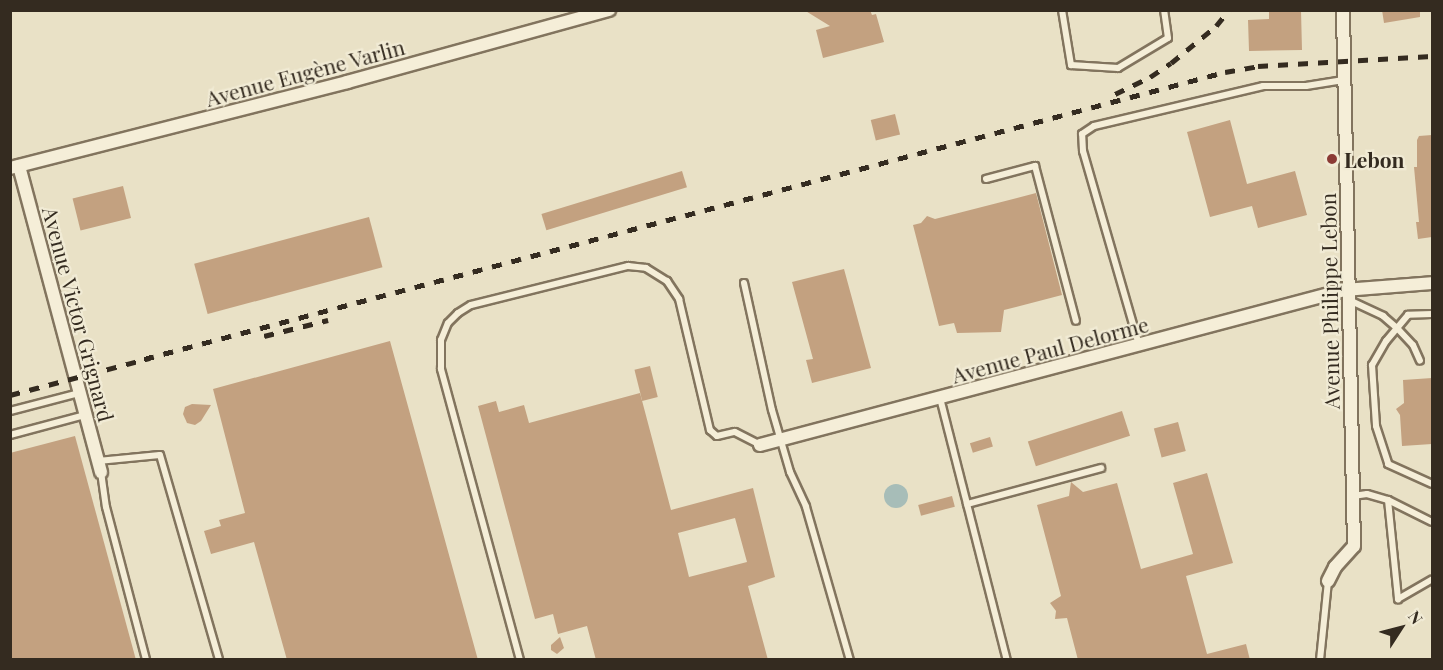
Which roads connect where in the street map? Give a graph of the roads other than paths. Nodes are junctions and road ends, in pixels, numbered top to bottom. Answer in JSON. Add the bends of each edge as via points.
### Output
{"nodes":[{"id":1,"x":609,"y":10,"type":"edge"},
{"id":2,"x":1062,"y":10,"type":"edge"},
{"id":3,"x":1164,"y":10,"type":"edge"},
{"id":4,"x":1343,"y":10,"type":"edge"},
{"id":5,"x":1344,"y":80,"type":"junction"},
{"id":6,"x":15,"y":167,"type":"edge"},
{"id":7,"x":986,"y":179,"type":"dead end"},
{"id":8,"x":744,"y":283,"type":"dead end"},
{"id":9,"x":1432,"y":283,"type":"edge"},
{"id":10,"x":1349,"y":294,"type":"junction"},
{"id":11,"x":1432,"y":314,"type":"edge"},
{"id":12,"x":1076,"y":321,"type":"dead end"},
{"id":13,"x":1397,"y":328,"type":"junction"},
{"id":14,"x":1139,"y":346,"type":"junction"},
{"id":15,"x":1420,"y":360,"type":"dead end"},
{"id":16,"x":80,"y":393,"type":"junction"},
{"id":17,"x":940,"y":398,"type":"junction"},
{"id":18,"x":10,"y":411,"type":"edge"},
{"id":19,"x":86,"y":415,"type":"junction"},
{"id":20,"x":10,"y":435,"type":"edge"},
{"id":21,"x":781,"y":440,"type":"junction"},
{"id":22,"x":760,"y":445,"type":"joint"},
{"id":23,"x":100,"y":467,"type":"junction"},
{"id":24,"x":1101,"y":468,"type":"dead end"},
{"id":25,"x":1432,"y":484,"type":"edge"},
{"id":26,"x":1353,"y":496,"type":"junction"},
{"id":27,"x":1388,"y":501,"type":"junction"},
{"id":28,"x":967,"y":504,"type":"junction"},
{"id":29,"x":1432,"y":522,"type":"edge"},
{"id":30,"x":1432,"y":579,"type":"edge"},
{"id":31,"x":1328,"y":581,"type":"joint"},
{"id":32,"x":146,"y":660,"type":"edge"},
{"id":33,"x":219,"y":660,"type":"edge"},
{"id":34,"x":520,"y":660,"type":"edge"},
{"id":35,"x":850,"y":660,"type":"edge"},
{"id":36,"x":1007,"y":660,"type":"edge"},
{"id":37,"x":1320,"y":660,"type":"edge"}],
"edges":[{"from":1,"to":6,"type":"street","name":"Avenue Eugène Varlin"},
{"from":2,"to":3,"type":"lane","via":[[1071,65],[1118,68],[1168,38]]},
{"from":4,"to":5,"type":"street","name":"Avenue Philippe Lebon"},
{"from":5,"to":10,"type":"street","name":"Avenue Philippe Lebon"},
{"from":5,"to":14,"type":"lane","via":[[1306,86],[1263,86],[1094,126],[1082,134],[1086,162]]},
{"from":6,"to":16,"type":"street","name":"Avenue Victor Grignard"},
{"from":7,"to":12,"type":"lane","via":[[1035,166]]},
{"from":8,"to":21,"type":"lane"},
{"from":9,"to":10,"type":"street","name":"Avenue Paul Delorme"},
{"from":10,"to":13,"type":"lane"},
{"from":10,"to":14,"type":"street","name":"Avenue Paul Delorme"},
{"from":10,"to":26,"type":"street","name":"Avenue Philippe Lebon"},
{"from":11,"to":13,"type":"lane","via":[[1408,315]]},
{"from":13,"to":15,"type":"lane","via":[[1413,345]]},
{"from":13,"to":25,"type":"lane","via":[[1372,365],[1376,426],[1388,464]]},
{"from":14,"to":17,"type":"street","name":"Avenue Paul Delorme"},
{"from":16,"to":18,"type":"lane"},
{"from":16,"to":19,"type":"street","name":"Avenue Victor Grignard"},
{"from":17,"to":21,"type":"street","name":"Avenue Paul Delorme"},
{"from":17,"to":28,"type":"lane"},
{"from":19,"to":20,"type":"lane"},
{"from":19,"to":23,"type":"street","name":"Avenue Victor Grignard"},
{"from":21,"to":22,"type":"street","name":"Avenue Paul Delorme"},
{"from":21,"to":35,"type":"lane","via":[[795,488],[806,507]]},
{"from":22,"to":34,"type":"lane","via":[[735,432],[717,436],[710,430],[679,299],[667,281],[646,268],[628,266],[471,305],[458,313],[448,323],[441,340],[441,369]]},
{"from":23,"to":32,"type":"lane","via":[[106,507]]},
{"from":23,"to":33,"type":"lane","via":[[160,455]]},
{"from":24,"to":28,"type":"lane"},
{"from":26,"to":27,"type":"lane","via":[[1367,494]]},
{"from":26,"to":31,"type":"street","name":"Avenue Philippe Lebon","via":[[1354,546]]},
{"from":27,"to":29,"type":"lane"},
{"from":27,"to":30,"type":"lane","via":[[1398,598]]},
{"from":28,"to":36,"type":"lane"},
{"from":31,"to":37,"type":"lane"}]}
